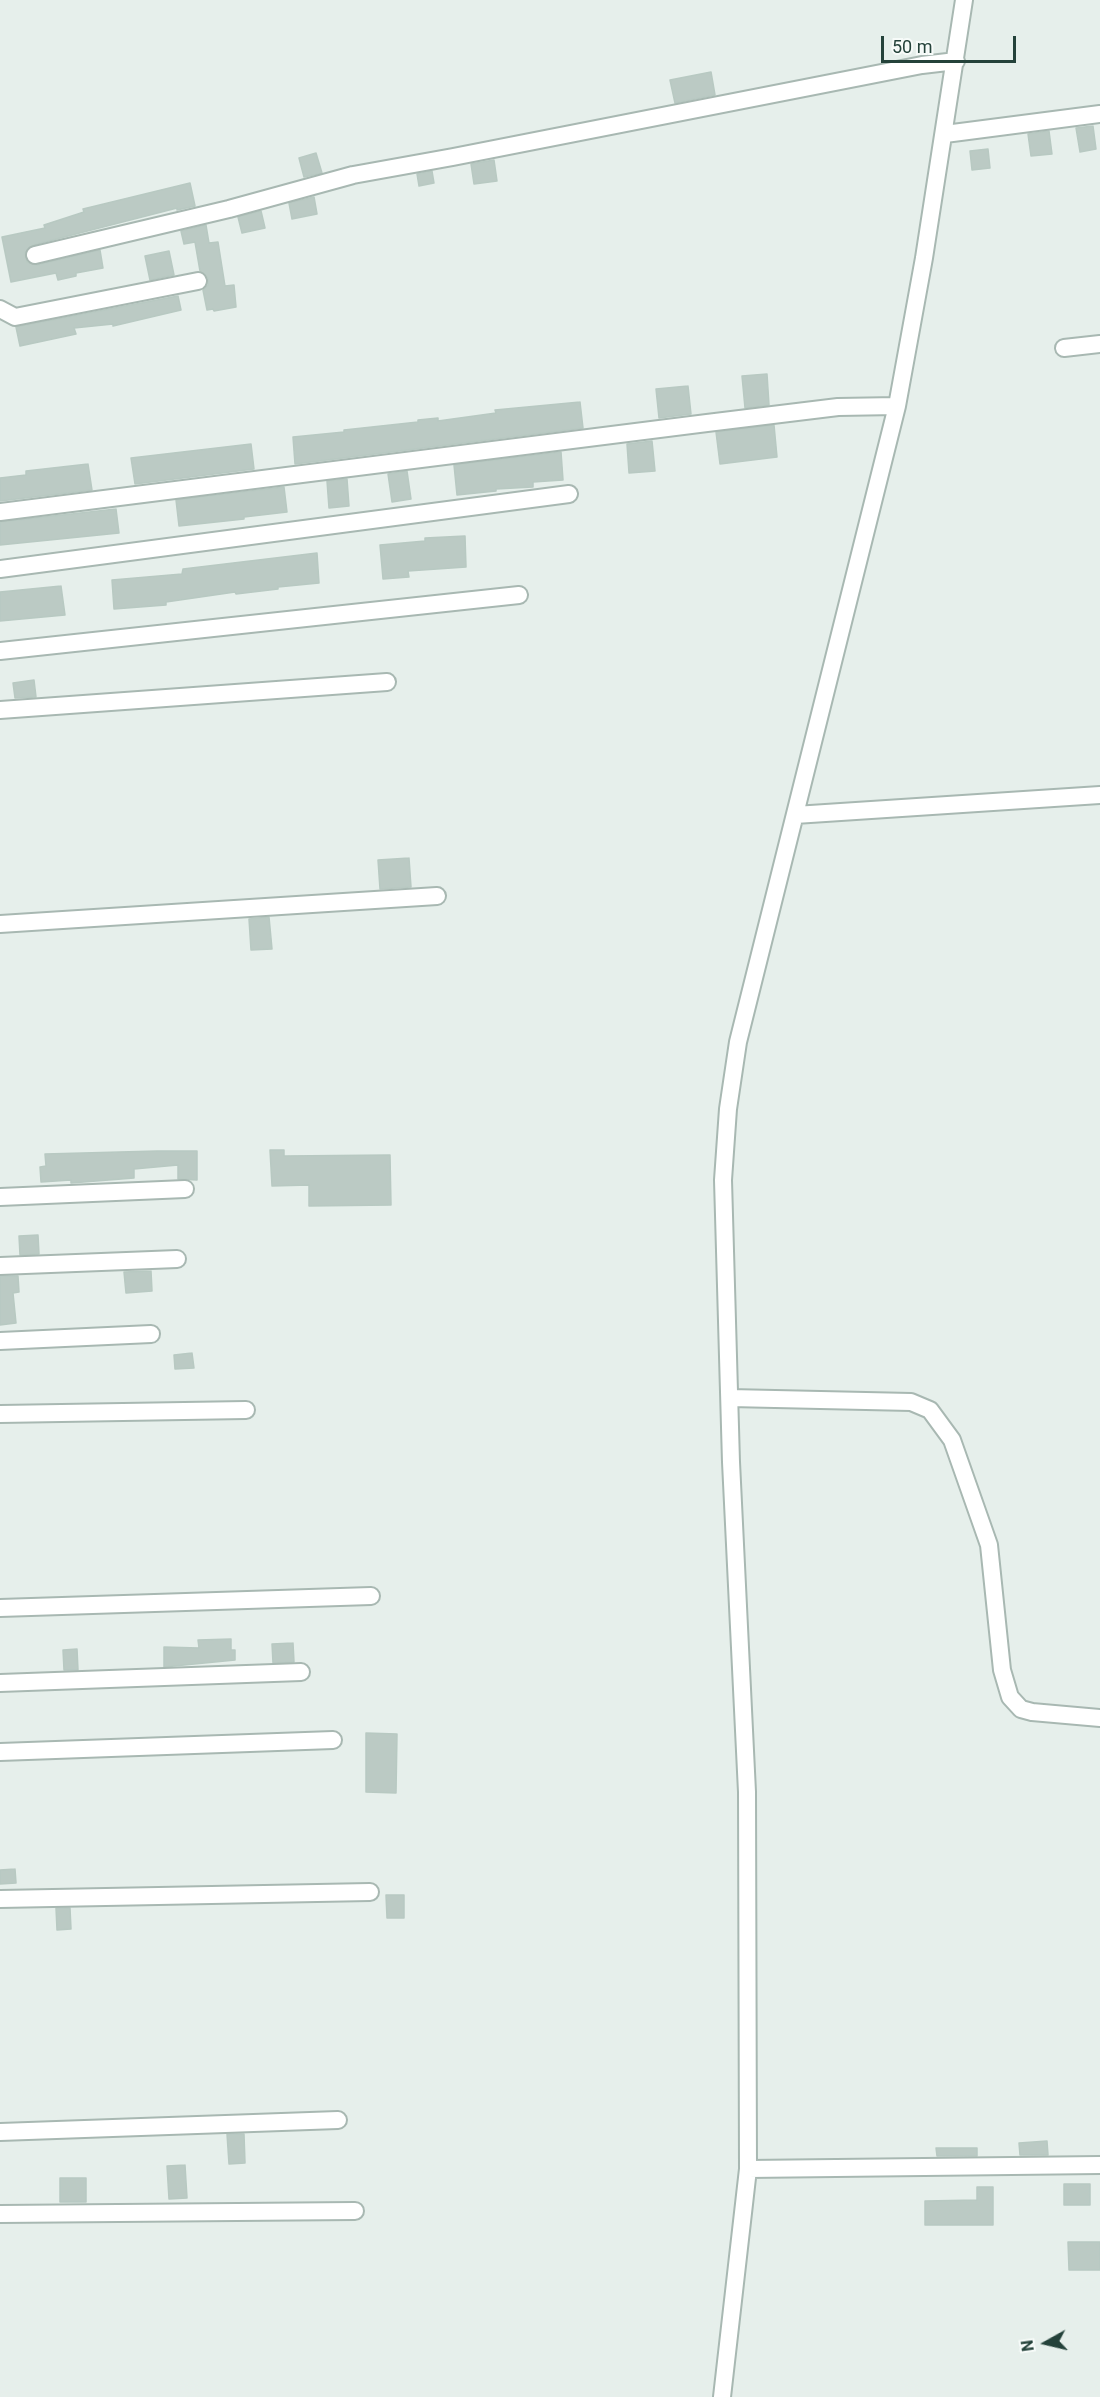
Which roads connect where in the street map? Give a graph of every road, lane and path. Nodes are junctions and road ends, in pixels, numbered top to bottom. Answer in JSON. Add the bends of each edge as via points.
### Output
{"nodes":[{"id":1,"x":964,"y":0,"type":"edge"},
{"id":2,"x":951,"y":61,"type":"junction"},
{"id":3,"x":1100,"y":114,"type":"edge"},
{"id":4,"x":945,"y":134,"type":"junction"},
{"id":5,"x":35,"y":255,"type":"dead end"},
{"id":6,"x":198,"y":281,"type":"dead end"},
{"id":7,"x":0,"y":309,"type":"edge"},
{"id":8,"x":1100,"y":344,"type":"edge"},
{"id":9,"x":1064,"y":348,"type":"dead end"},
{"id":10,"x":897,"y":406,"type":"junction"},
{"id":11,"x":569,"y":494,"type":"dead end"},
{"id":12,"x":0,"y":512,"type":"edge"},
{"id":13,"x":0,"y":569,"type":"edge"},
{"id":14,"x":519,"y":595,"type":"dead end"},
{"id":15,"x":0,"y":651,"type":"edge"},
{"id":16,"x":387,"y":682,"type":"dead end"},
{"id":17,"x":0,"y":710,"type":"edge"},
{"id":18,"x":1100,"y":795,"type":"edge"},
{"id":19,"x":795,"y":815,"type":"junction"},
{"id":20,"x":437,"y":896,"type":"dead end"},
{"id":21,"x":0,"y":924,"type":"edge"},
{"id":22,"x":185,"y":1189,"type":"dead end"},
{"id":23,"x":0,"y":1197,"type":"edge"},
{"id":24,"x":177,"y":1259,"type":"dead end"},
{"id":25,"x":0,"y":1266,"type":"edge"},
{"id":26,"x":151,"y":1334,"type":"dead end"},
{"id":27,"x":0,"y":1341,"type":"edge"},
{"id":28,"x":730,"y":1398,"type":"junction"},
{"id":29,"x":246,"y":1410,"type":"dead end"},
{"id":30,"x":0,"y":1414,"type":"edge"},
{"id":31,"x":371,"y":1596,"type":"dead end"},
{"id":32,"x":0,"y":1608,"type":"edge"},
{"id":33,"x":301,"y":1672,"type":"dead end"},
{"id":34,"x":0,"y":1683,"type":"edge"},
{"id":35,"x":1100,"y":1718,"type":"edge"},
{"id":36,"x":333,"y":1740,"type":"dead end"},
{"id":37,"x":0,"y":1752,"type":"edge"},
{"id":38,"x":370,"y":1892,"type":"dead end"},
{"id":39,"x":0,"y":1899,"type":"edge"},
{"id":40,"x":338,"y":2120,"type":"dead end"},
{"id":41,"x":0,"y":2132,"type":"edge"},
{"id":42,"x":1100,"y":2165,"type":"edge"},
{"id":43,"x":748,"y":2169,"type":"junction"},
{"id":44,"x":355,"y":2211,"type":"dead end"},
{"id":45,"x":0,"y":2214,"type":"edge"},
{"id":46,"x":722,"y":2397,"type":"edge"}],
"edges":[{"from":1,"to":2,"type":"street"},
{"from":2,"to":4,"type":"street"},
{"from":2,"to":5,"type":"street","via":[[353,175]]},
{"from":3,"to":4,"type":"street"},
{"from":4,"to":10,"type":"street"},
{"from":6,"to":7,"type":"street","via":[[15,316]]},
{"from":8,"to":9,"type":"street"},
{"from":10,"to":12,"type":"street","via":[[856,406],[528,444]]},
{"from":10,"to":19,"type":"street"},
{"from":11,"to":13,"type":"street"},
{"from":14,"to":15,"type":"street"},
{"from":16,"to":17,"type":"street"},
{"from":18,"to":19,"type":"street"},
{"from":19,"to":28,"type":"street","via":[[738,1042],[728,1108],[723,1180]]},
{"from":20,"to":21,"type":"street"},
{"from":22,"to":23,"type":"street"},
{"from":24,"to":25,"type":"street"},
{"from":26,"to":27,"type":"street"},
{"from":28,"to":35,"type":"street","via":[[911,1402],[930,1410],[952,1440],[989,1545],[1002,1670],[1010,1697],[1021,1709],[1032,1712]]},
{"from":28,"to":43,"type":"street","via":[[747,1792]]},
{"from":29,"to":30,"type":"street"},
{"from":31,"to":32,"type":"street"},
{"from":33,"to":34,"type":"street"},
{"from":36,"to":37,"type":"street"},
{"from":38,"to":39,"type":"street"},
{"from":40,"to":41,"type":"street"},
{"from":42,"to":43,"type":"street"},
{"from":43,"to":46,"type":"street"},
{"from":44,"to":45,"type":"street"}]}
